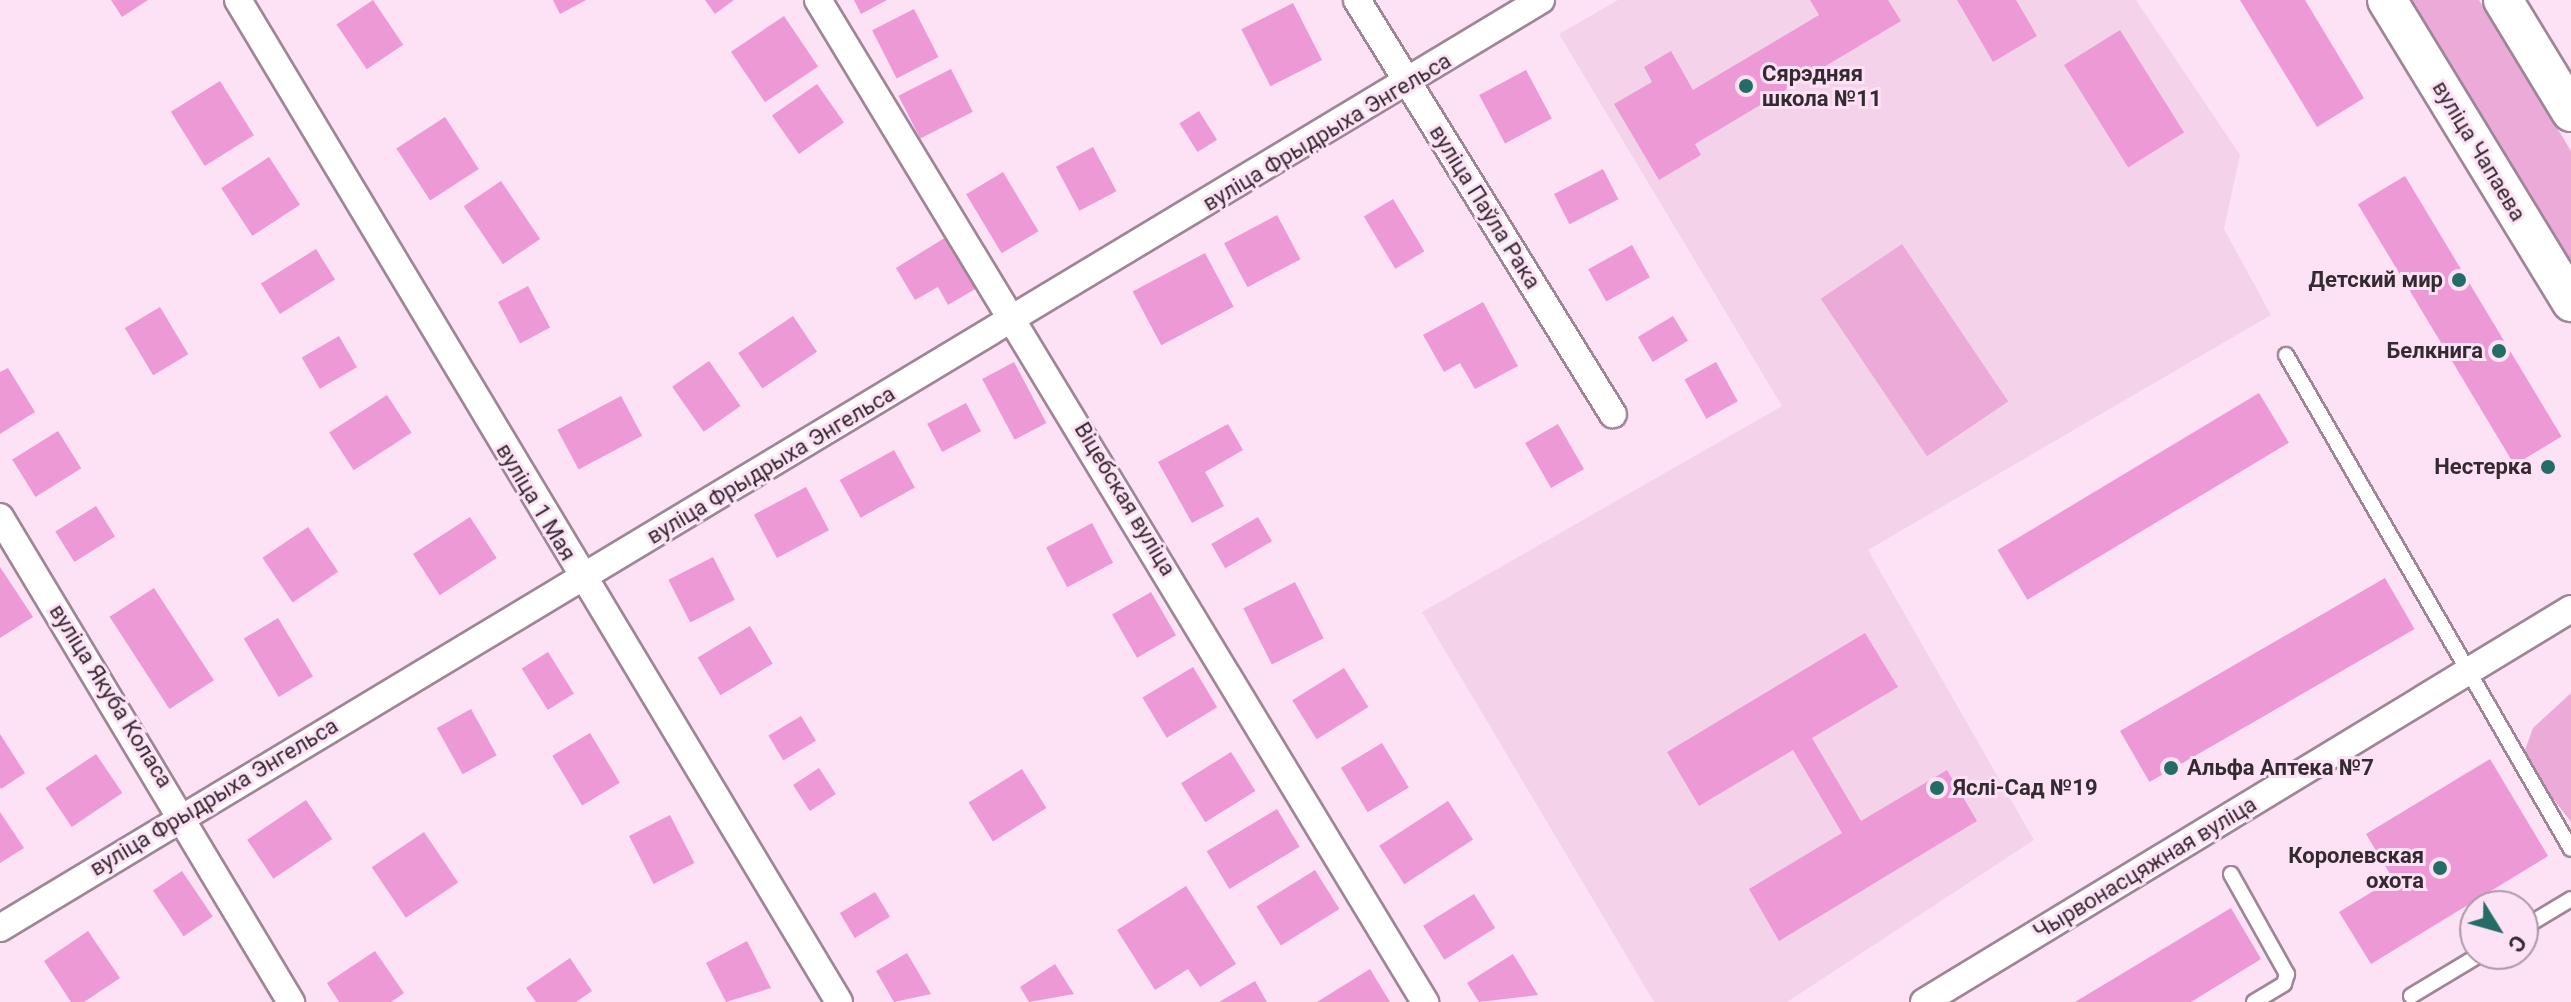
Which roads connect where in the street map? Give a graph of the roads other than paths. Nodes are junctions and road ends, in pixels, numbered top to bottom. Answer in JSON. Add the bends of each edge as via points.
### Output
{"nodes":[{"id":1,"x":238,"y":0,"type":"edge"},
{"id":2,"x":818,"y":0,"type":"edge"},
{"id":3,"x":1357,"y":0,"type":"edge"},
{"id":4,"x":1541,"y":0,"type":"edge"},
{"id":5,"x":2387,"y":0,"type":"edge"},
{"id":6,"x":2503,"y":0,"type":"edge"},
{"id":7,"x":1409,"y":83,"type":"junction"},
{"id":8,"x":2571,"y":112,"type":"edge"},
{"id":9,"x":2571,"y":302,"type":"edge"},
{"id":10,"x":1018,"y":319,"type":"junction"},
{"id":11,"x":2286,"y":355,"type":"dead end"},
{"id":12,"x":1613,"y":414,"type":"dead end"},
{"id":13,"x":0,"y":517,"type":"edge"},
{"id":14,"x":581,"y":577,"type":"junction"},
{"id":15,"x":2571,"y":609,"type":"edge"},
{"id":16,"x":2471,"y":670,"type":"junction"},
{"id":17,"x":184,"y":814,"type":"junction"},
{"id":18,"x":2571,"y":849,"type":"edge"},
{"id":19,"x":2231,"y":874,"type":"dead end"},
{"id":20,"x":2571,"y":899,"type":"edge"},
{"id":21,"x":2539,"y":918,"type":"edge"},
{"id":22,"x":0,"y":928,"type":"edge"},
{"id":23,"x":2459,"y":967,"type":"edge"},
{"id":24,"x":2411,"y":996,"type":"dead end"},
{"id":25,"x":291,"y":1002,"type":"edge"},
{"id":26,"x":839,"y":1002,"type":"edge"},
{"id":27,"x":1425,"y":1002,"type":"edge"},
{"id":28,"x":1924,"y":1002,"type":"edge"},
{"id":29,"x":2254,"y":1002,"type":"edge"}],
"edges":[{"from":1,"to":14,"type":"street","name":"вуліца 1 Мая"},
{"from":2,"to":10,"type":"street","name":"Віцебская вуліца"},
{"from":3,"to":7,"type":"street","name":"вуліца Паўла Рака"},
{"from":4,"to":7,"type":"street","name":"вуліца Фрыдрыха Энгельса"},
{"from":5,"to":9,"type":"main road","name":"вуліца Чапаева"},
{"from":6,"to":8,"type":"main road"},
{"from":7,"to":10,"type":"street","name":"вуліца Фрыдрыха Энгельса"},
{"from":7,"to":12,"type":"street","name":"вуліца Паўла Рака"},
{"from":10,"to":14,"type":"street","name":"вуліца Фрыдрыха Энгельса"},
{"from":10,"to":27,"type":"street","name":"Віцебская вуліца"},
{"from":11,"to":16,"type":"lane"},
{"from":13,"to":17,"type":"street","name":"вуліца Якуба Коласа"},
{"from":14,"to":17,"type":"street","name":"вуліца Фрыдрыха Энгельса"},
{"from":14,"to":26,"type":"street","name":"вуліца 1 Мая"},
{"from":15,"to":16,"type":"street","name":"Чырвонасцяжная вуліца"},
{"from":16,"to":18,"type":"lane"},
{"from":16,"to":28,"type":"street","name":"Чырвонасцяжная вуліца"},
{"from":17,"to":22,"type":"street","name":"вуліца Фрыдрыха Энгельса"},
{"from":17,"to":25,"type":"street","name":"вуліца Якуба Коласа"},
{"from":19,"to":29,"type":"lane","via":[[2287,974],[2284,984]]},
{"from":20,"to":21,"type":"lane"},
{"from":23,"to":24,"type":"lane"}]}
